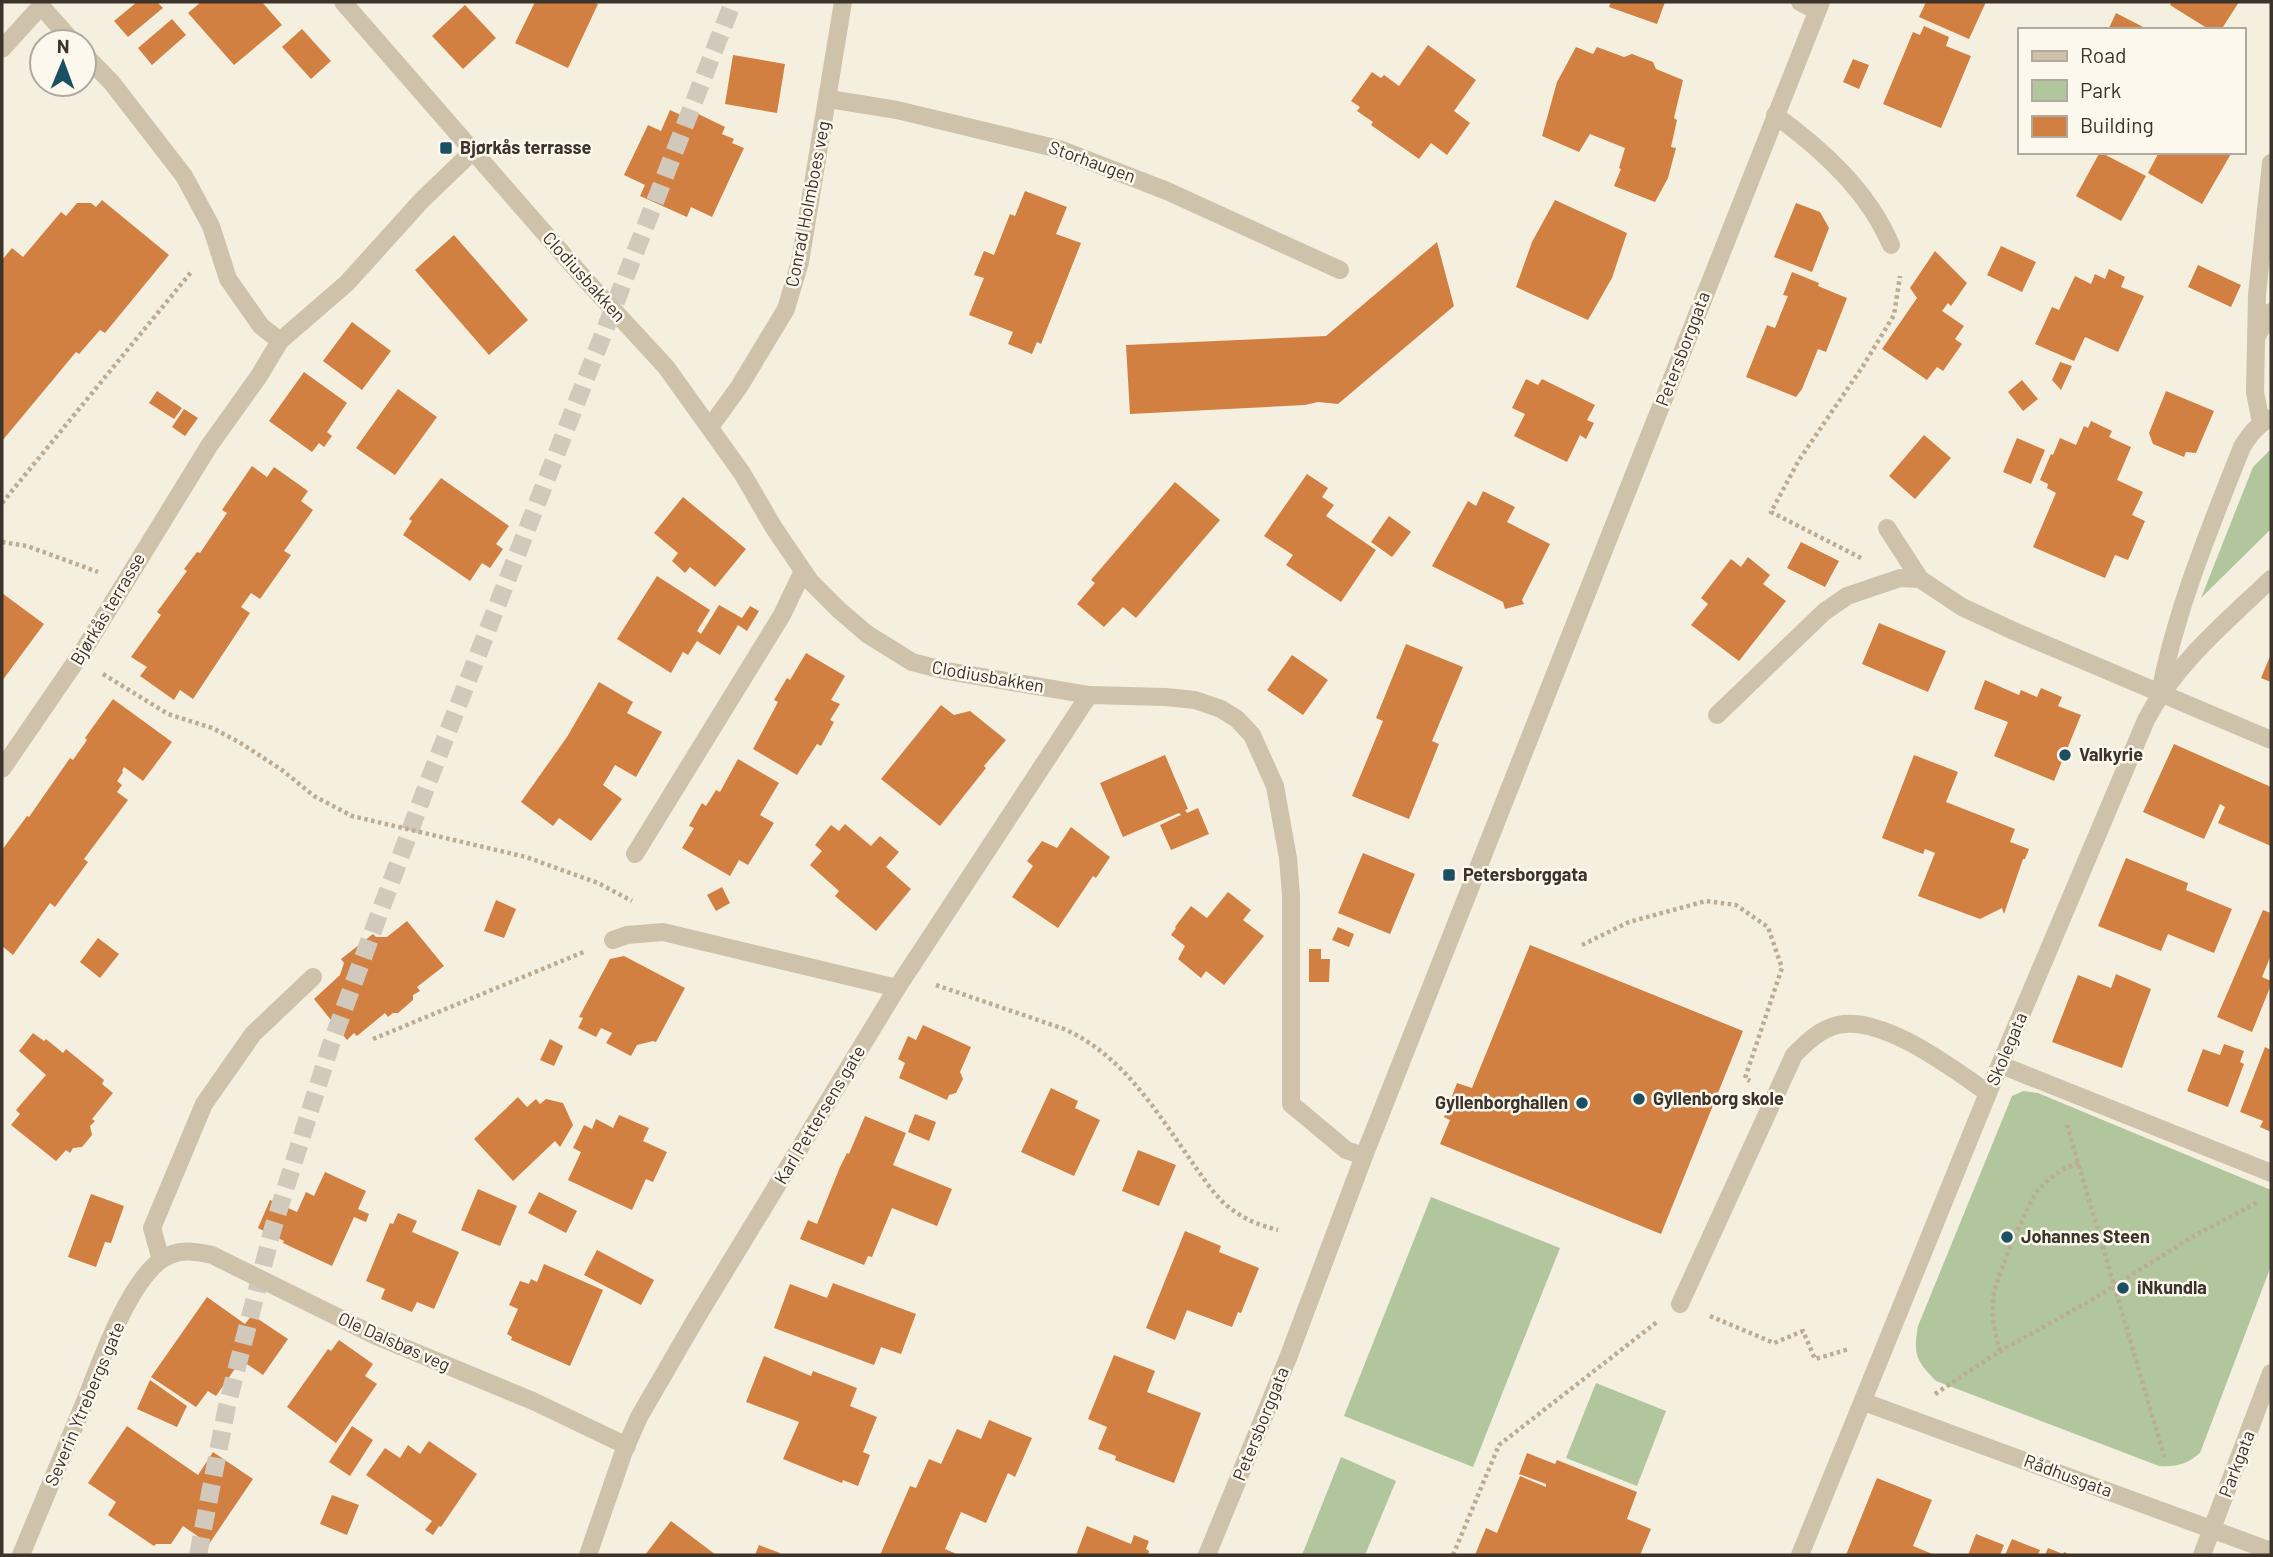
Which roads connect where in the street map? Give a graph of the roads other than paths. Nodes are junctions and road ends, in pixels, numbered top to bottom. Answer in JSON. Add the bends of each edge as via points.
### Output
{"nodes":[{"id":1,"x":343,"y":2,"type":"edge"},
{"id":2,"x":843,"y":2,"type":"edge"},
{"id":3,"x":1800,"y":2,"type":"edge"},
{"id":4,"x":1819,"y":6,"type":"edge"},
{"id":5,"x":61,"y":28,"type":"edge"},
{"id":6,"x":2,"y":49,"type":"edge"},
{"id":7,"x":98,"y":69,"type":"edge"},
{"id":8,"x":828,"y":99,"type":"junction"},
{"id":9,"x":1775,"y":115,"type":"junction"},
{"id":10,"x":472,"y":152,"type":"junction"},
{"id":11,"x":2271,"y":163,"type":"edge"},
{"id":12,"x":1891,"y":245,"type":"road end"},
{"id":13,"x":1340,"y":270,"type":"dead end"},
{"id":14,"x":2271,"y":312,"type":"edge"},
{"id":15,"x":2255,"y":339,"type":"junction"},
{"id":16,"x":280,"y":341,"type":"junction"},
{"id":17,"x":2266,"y":420,"type":"edge"},
{"id":18,"x":710,"y":427,"type":"junction"},
{"id":19,"x":1887,"y":528,"type":"dead end"},
{"id":20,"x":803,"y":571,"type":"junction"},
{"id":21,"x":1920,"y":579,"type":"junction"},
{"id":22,"x":2271,"y":579,"type":"edge"},
{"id":23,"x":2160,"y":694,"type":"junction"},
{"id":24,"x":1089,"y":695,"type":"junction"},
{"id":25,"x":1717,"y":715,"type":"dead end"},
{"id":26,"x":2271,"y":740,"type":"edge"},
{"id":27,"x":2,"y":769,"type":"edge"},
{"id":28,"x":635,"y":853,"type":"dead end"},
{"id":29,"x":613,"y":940,"type":"road end"},
{"id":30,"x":313,"y":977,"type":"dead end"},
{"id":31,"x":902,"y":981,"type":"junction"},
{"id":32,"x":2001,"y":1065,"type":"junction"},
{"id":33,"x":1988,"y":1093,"type":"junction"},
{"id":34,"x":1364,"y":1156,"type":"junction"},
{"id":35,"x":2271,"y":1173,"type":"edge"},
{"id":36,"x":161,"y":1260,"type":"junction"},
{"id":37,"x":1680,"y":1304,"type":"road end"},
{"id":38,"x":2271,"y":1373,"type":"edge"},
{"id":39,"x":1864,"y":1402,"type":"junction"},
{"id":40,"x":627,"y":1446,"type":"junction"},
{"id":41,"x":2212,"y":1530,"type":"junction"},
{"id":42,"x":2271,"y":1551,"type":"edge"},
{"id":43,"x":21,"y":1555,"type":"edge"},
{"id":44,"x":588,"y":1555,"type":"edge"},
{"id":45,"x":1207,"y":1555,"type":"edge"},
{"id":46,"x":1800,"y":1555,"type":"edge"},
{"id":47,"x":2202,"y":1555,"type":"edge"}],
"edges":[{"from":1,"to":10,"type":"street","name":"Clodiusbakken"},
{"from":2,"to":8,"type":"street","name":"Conrad Holmboes veg"},
{"from":3,"to":4,"type":"street"},
{"from":4,"to":9,"type":"street","name":"Petersborggata"},
{"from":5,"to":6,"type":"street","via":[[41,6]]},
{"from":7,"to":16,"type":"street","via":[[178,168],[211,226],[228,279],[261,326]]},
{"from":8,"to":13,"type":"street","name":"Storhaugen","via":[[897,110],[1059,149],[1167,191]]},
{"from":8,"to":18,"type":"street","name":"Conrad Holmboes veg","via":[[800,262],[786,309]]},
{"from":9,"to":12,"type":"street","via":[[1805,136],[1856,187]]},
{"from":9,"to":34,"type":"street","name":"Petersborggata"},
{"from":10,"to":16,"type":"street","name":"Bjørkås terrasse","via":[[347,283]]},
{"from":10,"to":18,"type":"street","name":"Clodiusbakken","via":[[666,367]]},
{"from":11,"to":15,"type":"street"},
{"from":14,"to":15,"type":"street"},
{"from":15,"to":17,"type":"street","via":[[2255,392]]},
{"from":16,"to":27,"type":"street","name":"Bjørkås terrasse","via":[[209,446],[78,659]]},
{"from":17,"to":23,"type":"street","via":[[2242,447],[2210,529],[2169,651]]},
{"from":18,"to":20,"type":"street","name":"Clodiusbakken"},
{"from":19,"to":21,"type":"street"},
{"from":20,"to":24,"type":"street","name":"Clodiusbakken","via":[[867,634],[912,662]]},
{"from":20,"to":28,"type":"street","via":[[782,615]]},
{"from":21,"to":23,"type":"street","via":[[1962,607]]},
{"from":21,"to":25,"type":"street","via":[[1900,578],[1847,596],[1824,612]]},
{"from":22,"to":23,"type":"street","name":"Skolegata"},
{"from":23,"to":26,"type":"street"},
{"from":23,"to":32,"type":"street","name":"Skolegata"},
{"from":24,"to":31,"type":"street","name":"Karl Pettersens gate"},
{"from":24,"to":34,"type":"street","name":"Clodiusbakken","via":[[1195,700],[1237,719],[1252,736],[1275,786],[1288,858],[1291,1104],[1346,1150]]},
{"from":29,"to":31,"type":"street","via":[[663,932]]},
{"from":30,"to":36,"type":"street","via":[[253,1034],[204,1104],[152,1228]]},
{"from":31,"to":40,"type":"street","name":"Karl Pettersens gate","via":[[697,1317]]},
{"from":32,"to":33,"type":"street","name":"Skolegata"},
{"from":32,"to":35,"type":"street"},
{"from":33,"to":37,"type":"street","via":[[1890,1032],[1839,1025],[1812,1037],[1794,1055]]},
{"from":33,"to":39,"type":"street","name":"Skolegata"},
{"from":34,"to":45,"type":"street","name":"Petersborggata"},
{"from":36,"to":40,"type":"street","name":"Ole Dalsbøs veg","via":[[188,1250],[212,1255],[376,1336],[534,1401]]},
{"from":36,"to":43,"type":"street","name":"Severin Ytrebergs gate","via":[[131,1298],[108,1346]]},
{"from":38,"to":41,"type":"street","name":"Parkgata"},
{"from":39,"to":41,"type":"street","name":"Rådhusgata"},
{"from":39,"to":46,"type":"street","name":"Skolegata"},
{"from":40,"to":44,"type":"street","name":"Karl Pettersens gate"},
{"from":41,"to":42,"type":"street","name":"Rådhusgata"},
{"from":41,"to":47,"type":"street","name":"Parkgata"}]}
